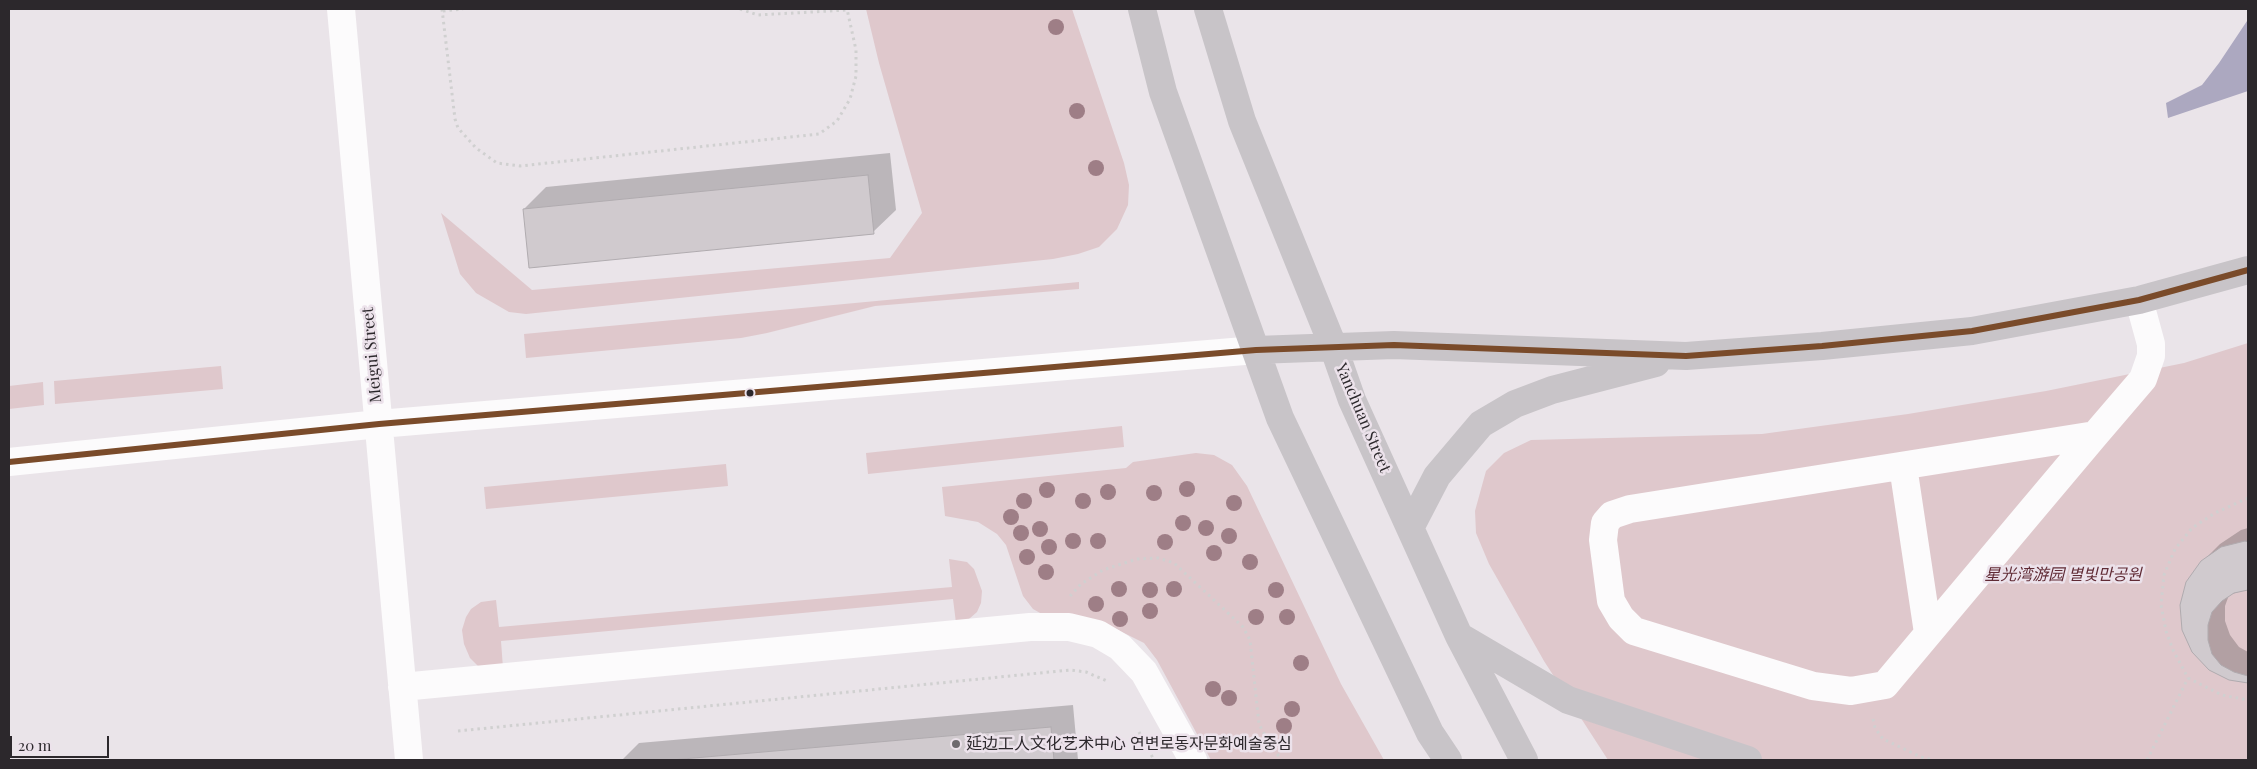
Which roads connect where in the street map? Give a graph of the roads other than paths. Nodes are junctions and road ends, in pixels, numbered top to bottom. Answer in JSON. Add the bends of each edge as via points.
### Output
{"nodes":[{"id":1,"x":341,"y":9,"type":"edge"},
{"id":2,"x":1142,"y":9,"type":"edge"},
{"id":3,"x":1208,"y":9,"type":"edge"},
{"id":4,"x":2248,"y":270,"type":"edge"},
{"id":5,"x":2139,"y":300,"type":"junction"},
{"id":6,"x":1333,"y":346,"type":"junction"},
{"id":7,"x":1256,"y":350,"type":"junction"},
{"id":8,"x":1686,"y":356,"type":"junction"},
{"id":9,"x":378,"y":424,"type":"junction"},
{"id":10,"x":2095,"y":435,"type":"junction"},
{"id":11,"x":9,"y":462,"type":"edge"},
{"id":12,"x":1903,"y":466,"type":"junction"},
{"id":13,"x":1410,"y":528,"type":"junction"},
{"id":14,"x":1928,"y":633,"type":"junction"},
{"id":15,"x":1459,"y":636,"type":"junction"},
{"id":16,"x":402,"y":687,"type":"junction"},
{"id":17,"x":1430,"y":733,"type":"junction"},
{"id":18,"x":409,"y":760,"type":"edge"},
{"id":19,"x":1193,"y":760,"type":"edge"},
{"id":20,"x":1431,"y":760,"type":"edge"},
{"id":21,"x":1448,"y":760,"type":"edge"},
{"id":22,"x":1524,"y":760,"type":"edge"},
{"id":23,"x":1748,"y":760,"type":"edge"}],
"edges":[{"from":1,"to":9,"type":"street","name":"Meigui Street"},
{"from":2,"to":7,"type":"main road","via":[[1163,92]]},
{"from":3,"to":6,"type":"main road","name":"Yanchuan Street","via":[[1242,120]]},
{"from":4,"to":5,"type":"main road"},
{"from":5,"to":8,"type":"main road","via":[[1972,331]]},
{"from":5,"to":10,"type":"street","via":[[2152,356],[2143,379]]},
{"from":6,"to":7,"type":"main road"},
{"from":6,"to":8,"type":"main road","via":[[1394,345]]},
{"from":6,"to":13,"type":"main road","name":"Yanchuan Street","via":[[1352,400]]},
{"from":7,"to":9,"type":"street"},
{"from":7,"to":17,"type":"main road","via":[[1280,418]]},
{"from":8,"to":13,"type":"main road","via":[[1552,390],[1515,404],[1481,424],[1437,476]]},
{"from":9,"to":11,"type":"street"},
{"from":9,"to":16,"type":"street","name":"Meigui Street"},
{"from":10,"to":12,"type":"street"},
{"from":10,"to":14,"type":"street"},
{"from":12,"to":14,"type":"street"},
{"from":12,"to":14,"type":"street","via":[[1630,509],[1612,515],[1605,523],[1603,540],[1612,601],[1621,618],[1634,631],[1813,686],[1851,691],[1885,685]]},
{"from":13,"to":15,"type":"main road","name":"Yanchuan Street"},
{"from":15,"to":22,"type":"main road","name":"Yanchuan Street"},
{"from":15,"to":23,"type":"main road","via":[[1568,700]]},
{"from":16,"to":18,"type":"street","name":"Meigui Street"},
{"from":16,"to":19,"type":"street","via":[[1023,628],[1069,627],[1098,634],[1120,647],[1144,672]]},
{"from":17,"to":20,"type":"main road"},
{"from":17,"to":21,"type":"main road"}]}
